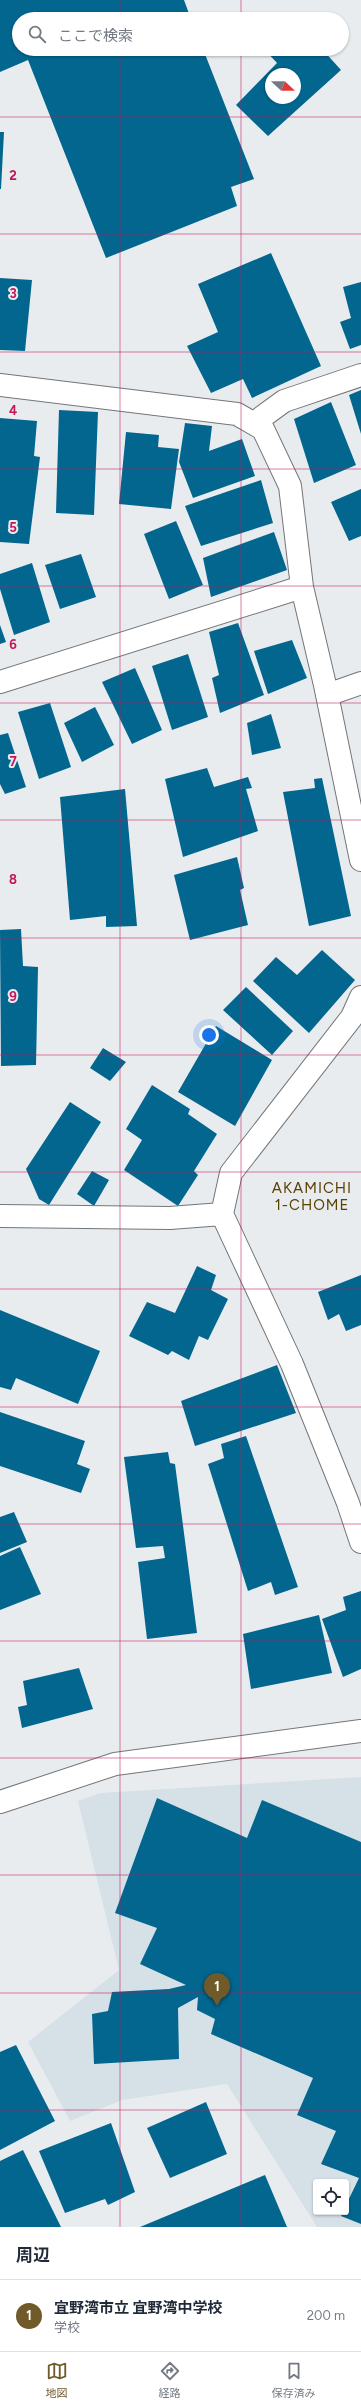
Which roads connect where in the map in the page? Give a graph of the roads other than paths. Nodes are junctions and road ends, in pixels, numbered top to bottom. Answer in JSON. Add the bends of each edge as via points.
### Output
{"nodes":[{"id":1,"x":361,"y":375,"type":"edge"},
{"id":2,"x":0,"y":385,"type":"edge"},
{"id":3,"x":254,"y":424,"type":"junction"},
{"id":4,"x":302,"y":587,"type":"junction"},
{"id":5,"x":0,"y":682,"type":"edge"},
{"id":6,"x":361,"y":683,"type":"edge"},
{"id":7,"x":327,"y":695,"type":"junction"},
{"id":8,"x":356,"y":813,"type":"edge"},
{"id":9,"x":361,"y":860,"type":"edge"},
{"id":10,"x":361,"y":997,"type":"edge"},
{"id":11,"x":222,"y":1214,"type":"junction"},
{"id":12,"x":0,"y":1216,"type":"edge"},
{"id":13,"x":361,"y":1542,"type":"edge"},
{"id":14,"x":361,"y":1731,"type":"edge"},
{"id":15,"x":0,"y":1802,"type":"edge"}],
"edges":[{"from":1,"to":3,"type":"street","via":[[284,401]]},
{"from":2,"to":3,"type":"street","via":[[237,414]]},
{"from":3,"to":4,"type":"street","via":[[263,429],[290,486]]},
{"from":4,"to":5,"type":"street"},
{"from":4,"to":7,"type":"street"},
{"from":6,"to":7,"type":"street"},
{"from":7,"to":8,"type":"street"},
{"from":8,"to":9,"type":"street"},
{"from":10,"to":11,"type":"street","via":[[352,1017],[231,1173]]},
{"from":11,"to":12,"type":"street","via":[[170,1218]]},
{"from":11,"to":13,"type":"street","via":[[292,1364]]},
{"from":14,"to":15,"type":"street","via":[[115,1764]]}]}
